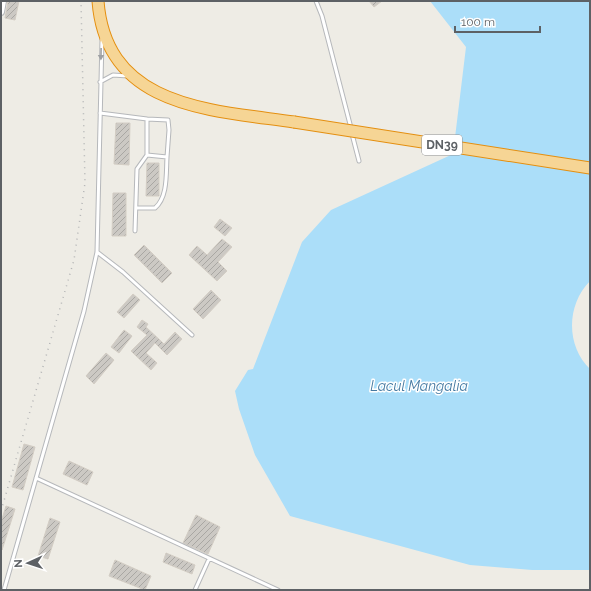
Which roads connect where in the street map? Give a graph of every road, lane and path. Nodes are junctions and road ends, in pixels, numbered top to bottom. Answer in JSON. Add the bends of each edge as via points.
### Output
{"nodes":[{"id":1,"x":3,"y":1,"type":"edge"},
{"id":2,"x":98,"y":1,"type":"edge"},
{"id":3,"x":316,"y":1,"type":"edge"},
{"id":4,"x":1,"y":12,"type":"edge"},
{"id":5,"x":102,"y":27,"type":"junction"},
{"id":6,"x":131,"y":77,"type":"junction"},
{"id":7,"x":100,"y":82,"type":"junction"},
{"id":8,"x":100,"y":114,"type":"junction"},
{"id":9,"x":147,"y":119,"type":"junction"},
{"id":10,"x":147,"y":155,"type":"junction"},
{"id":11,"x":167,"y":157,"type":"junction"},
{"id":12,"x":359,"y":161,"type":"dead end"},
{"id":13,"x":590,"y":168,"type":"edge"},
{"id":14,"x":136,"y":208,"type":"junction"},
{"id":15,"x":135,"y":232,"type":"dead end"},
{"id":16,"x":97,"y":252,"type":"junction"},
{"id":17,"x":192,"y":335,"type":"dead end"},
{"id":18,"x":36,"y":478,"type":"junction"},
{"id":19,"x":209,"y":559,"type":"junction"},
{"id":20,"x":4,"y":590,"type":"edge"},
{"id":21,"x":195,"y":590,"type":"edge"},
{"id":22,"x":278,"y":590,"type":"edge"}],
"edges":[{"from":1,"to":4,"type":"street"},
{"from":2,"to":5,"type":"highway","number":"DN39"},
{"from":3,"to":12,"type":"lane"},
{"from":5,"to":6,"type":"highway","number":"DN39","via":[[117,60]]},
{"from":5,"to":7,"type":"lane","one_way":true},
{"from":6,"to":7,"type":"lane","via":[[116,74]]},
{"from":6,"to":13,"type":"highway","number":"DN39","bridge":true,"via":[[155,92],[184,102],[232,113]]},
{"from":7,"to":8,"type":"lane"},
{"from":8,"to":9,"type":"lane"},
{"from":8,"to":16,"type":"lane"},
{"from":9,"to":10,"type":"lane"},
{"from":9,"to":11,"type":"lane","via":[[168,120],[170,130]]},
{"from":10,"to":11,"type":"lane"},
{"from":10,"to":14,"type":"lane","via":[[138,169]]},
{"from":11,"to":14,"type":"lane","via":[[161,204],[155,208]]},
{"from":14,"to":15,"type":"lane"},
{"from":16,"to":17,"type":"lane","via":[[123,272]]},
{"from":16,"to":18,"type":"lane","via":[[84,311]]},
{"from":18,"to":19,"type":"lane"},
{"from":18,"to":20,"type":"lane"},
{"from":19,"to":21,"type":"lane"},
{"from":19,"to":22,"type":"lane"}]}
